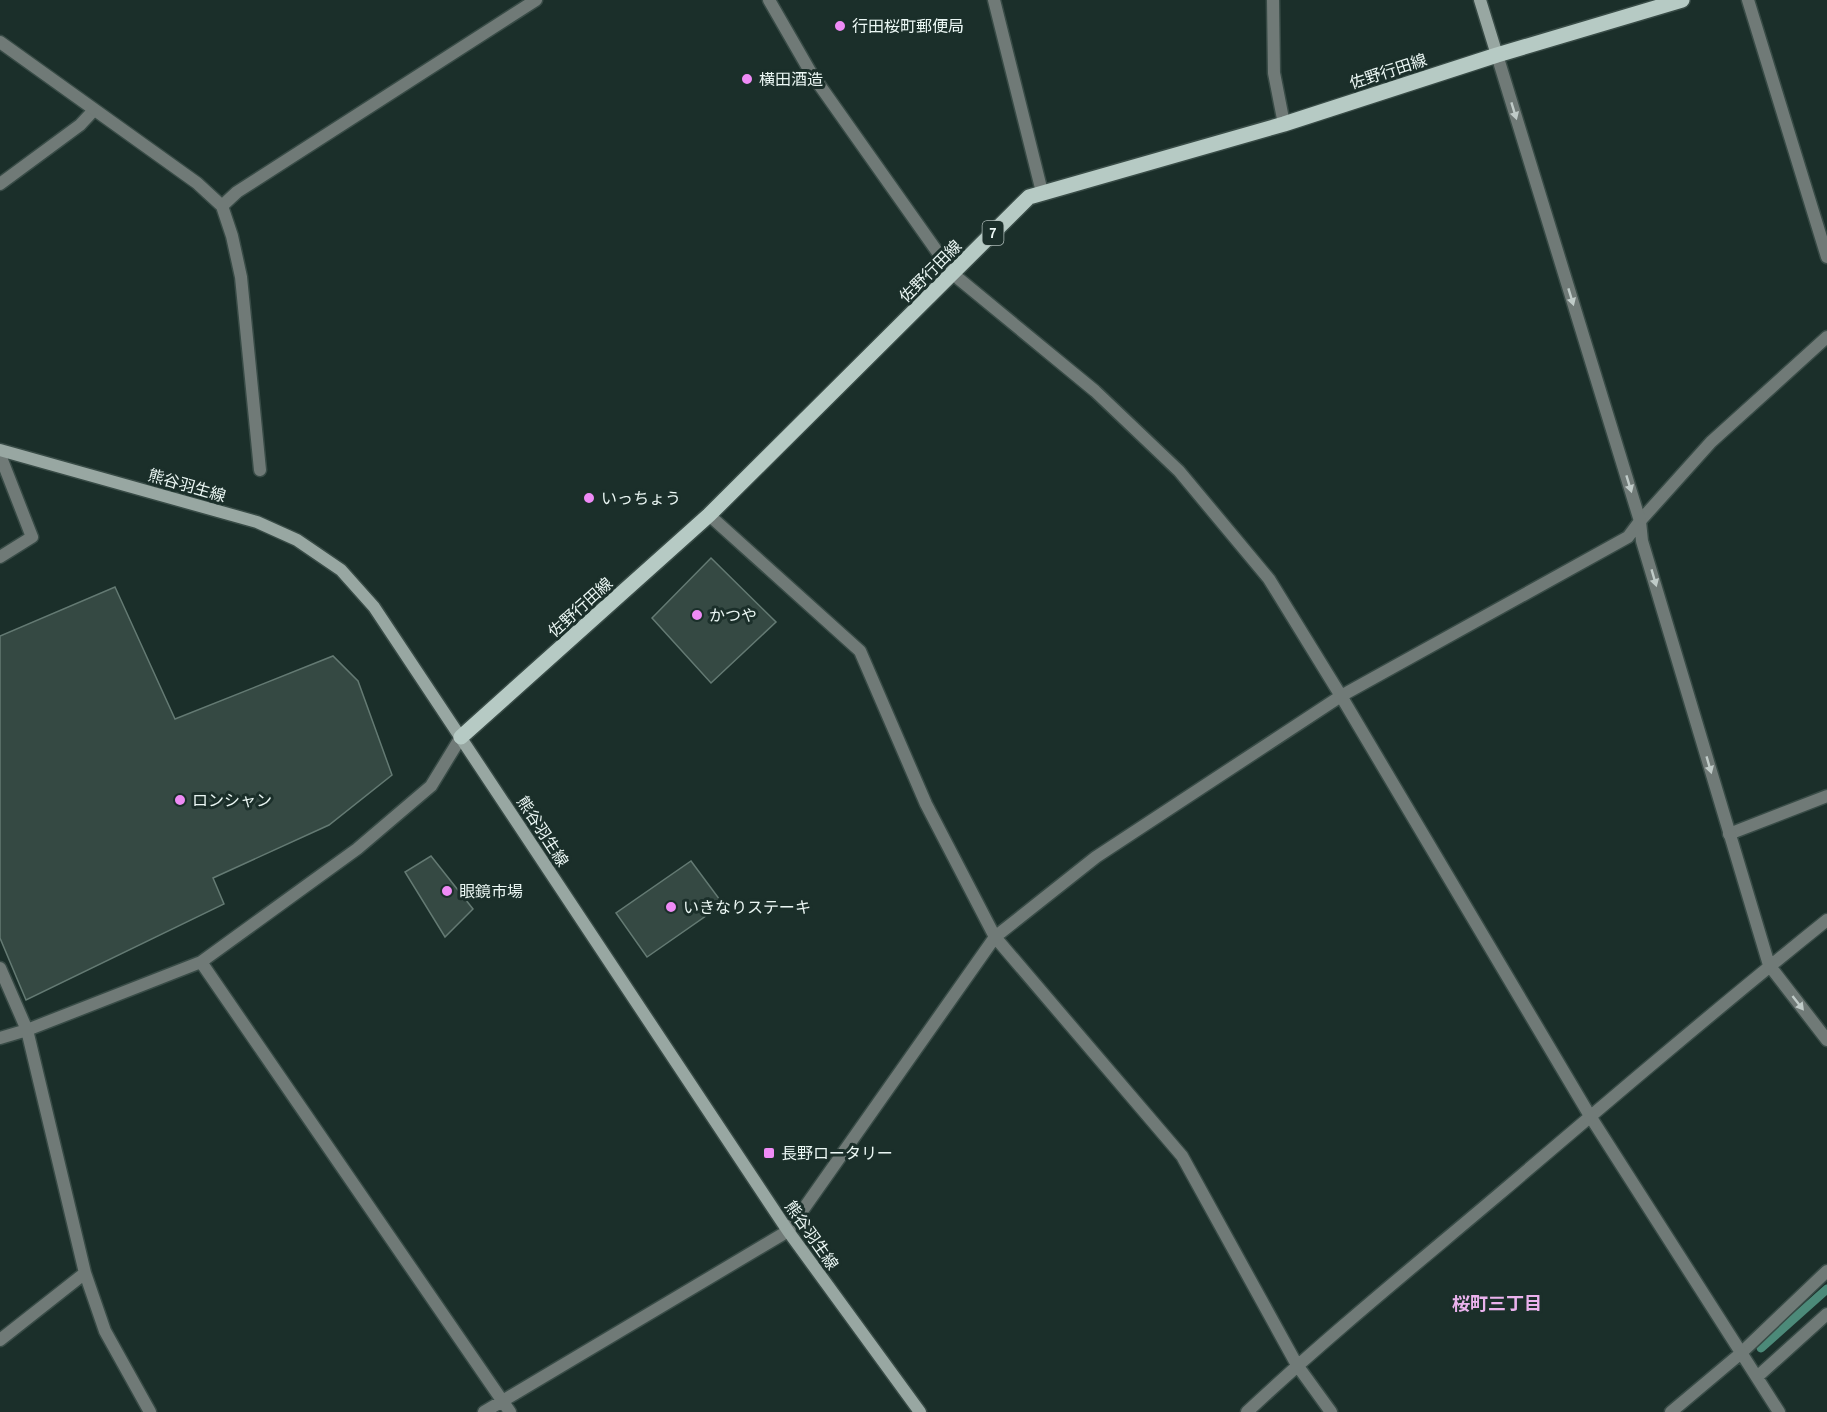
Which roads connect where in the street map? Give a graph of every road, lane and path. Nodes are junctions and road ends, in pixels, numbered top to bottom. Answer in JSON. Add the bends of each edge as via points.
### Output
{"nodes":[{"id":1,"x":536,"y":0,"type":"edge"},
{"id":2,"x":769,"y":0,"type":"edge"},
{"id":3,"x":994,"y":0,"type":"edge"},
{"id":4,"x":1273,"y":0,"type":"edge"},
{"id":5,"x":1480,"y":0,"type":"edge"},
{"id":6,"x":1682,"y":0,"type":"edge"},
{"id":7,"x":1748,"y":0,"type":"edge"},
{"id":8,"x":0,"y":42,"type":"edge"},
{"id":9,"x":1497,"y":55,"type":"junction"},
{"id":10,"x":94,"y":110,"type":"junction"},
{"id":11,"x":1284,"y":124,"type":"junction"},
{"id":12,"x":0,"y":184,"type":"edge"},
{"id":13,"x":1042,"y":192,"type":"junction"},
{"id":14,"x":222,"y":206,"type":"junction"},
{"id":15,"x":1827,"y":257,"type":"edge"},
{"id":16,"x":953,"y":274,"type":"junction"},
{"id":17,"x":1827,"y":338,"type":"edge"},
{"id":18,"x":0,"y":453,"type":"edge"},
{"id":19,"x":260,"y":470,"type":"dead end"},
{"id":20,"x":710,"y":515,"type":"junction"},
{"id":21,"x":1640,"y":521,"type":"junction"},
{"id":22,"x":0,"y":557,"type":"edge"},
{"id":23,"x":1341,"y":696,"type":"junction"},
{"id":24,"x":461,"y":737,"type":"junction"},
{"id":25,"x":1827,"y":796,"type":"edge"},
{"id":26,"x":1729,"y":834,"type":"junction"},
{"id":27,"x":1827,"y":920,"type":"edge"},
{"id":28,"x":995,"y":937,"type":"junction"},
{"id":29,"x":201,"y":962,"type":"junction"},
{"id":30,"x":1769,"y":965,"type":"junction"},
{"id":31,"x":0,"y":968,"type":"edge"},
{"id":32,"x":27,"y":1030,"type":"junction"},
{"id":33,"x":0,"y":1038,"type":"edge"},
{"id":34,"x":1827,"y":1040,"type":"edge"},
{"id":35,"x":1590,"y":1116,"type":"junction"},
{"id":36,"x":788,"y":1232,"type":"junction"},
{"id":37,"x":1827,"y":1271,"type":"edge"},
{"id":38,"x":85,"y":1273,"type":"junction"},
{"id":39,"x":1827,"y":1314,"type":"edge"},
{"id":40,"x":0,"y":1340,"type":"edge"},
{"id":41,"x":1740,"y":1354,"type":"junction"},
{"id":42,"x":1297,"y":1365,"type":"junction"},
{"id":43,"x":1757,"y":1377,"type":"junction"},
{"id":44,"x":502,"y":1401,"type":"junction"},
{"id":45,"x":150,"y":1412,"type":"edge"},
{"id":46,"x":484,"y":1412,"type":"edge"},
{"id":47,"x":510,"y":1412,"type":"edge"},
{"id":48,"x":920,"y":1412,"type":"edge"},
{"id":49,"x":1247,"y":1412,"type":"edge"},
{"id":50,"x":1331,"y":1412,"type":"edge"},
{"id":51,"x":1671,"y":1412,"type":"edge"},
{"id":52,"x":1779,"y":1412,"type":"edge"}],
"edges":[{"from":1,"to":14,"type":"street","via":[[237,192]]},
{"from":2,"to":16,"type":"street","via":[[811,73]]},
{"from":3,"to":13,"type":"street"},
{"from":4,"to":11,"type":"street","via":[[1274,73]]},
{"from":5,"to":9,"type":"main road"},
{"from":6,"to":9,"type":"main road","name":"佐野行田線","number":"7"},
{"from":7,"to":15,"type":"street"},
{"from":8,"to":10,"type":"street"},
{"from":9,"to":11,"type":"main road","name":"佐野行田線","number":"7"},
{"from":9,"to":21,"type":"street","one_way":true},
{"from":10,"to":12,"type":"street","via":[[80,125]]},
{"from":10,"to":14,"type":"street","via":[[197,183]]},
{"from":11,"to":13,"type":"main road","name":"佐野行田線","number":"7"},
{"from":13,"to":16,"type":"main road","name":"佐野行田線","number":"7","via":[[1029,197]]},
{"from":14,"to":19,"type":"street","via":[[240,277]]},
{"from":16,"to":20,"type":"main road","name":"佐野行田線","number":"7"},
{"from":16,"to":23,"type":"street","via":[[1095,391],[1179,471],[1269,579]]},
{"from":17,"to":21,"type":"street","via":[[1711,442]]},
{"from":18,"to":22,"type":"street","via":[[32,537]]},
{"from":18,"to":24,"type":"main road","name":"熊谷羽生線","via":[[257,522],[297,540],[341,570],[374,607]]},
{"from":20,"to":24,"type":"main road","name":"佐野行田線","number":"7"},
{"from":20,"to":28,"type":"street","via":[[860,651],[926,804]]},
{"from":21,"to":23,"type":"street","via":[[1629,537]]},
{"from":21,"to":26,"type":"street","one_way":true,"via":[[1642,541]]},
{"from":23,"to":28,"type":"street","via":[[1096,857]]},
{"from":23,"to":35,"type":"street"},
{"from":24,"to":29,"type":"street","via":[[431,786],[357,849]]},
{"from":24,"to":36,"type":"main road","name":"熊谷羽生線"},
{"from":25,"to":26,"type":"street"},
{"from":26,"to":30,"type":"street"},
{"from":27,"to":30,"type":"street"},
{"from":28,"to":36,"type":"street"},
{"from":28,"to":42,"type":"street","via":[[1182,1156]]},
{"from":29,"to":32,"type":"street"},
{"from":29,"to":44,"type":"street"},
{"from":30,"to":34,"type":"street","one_way":true},
{"from":30,"to":35,"type":"street"},
{"from":31,"to":32,"type":"street"},
{"from":32,"to":33,"type":"street"},
{"from":32,"to":38,"type":"street"},
{"from":35,"to":41,"type":"street"},
{"from":35,"to":42,"type":"street"},
{"from":36,"to":44,"type":"street"},
{"from":36,"to":48,"type":"main road","name":"熊谷羽生線"},
{"from":37,"to":41,"type":"street"},
{"from":38,"to":40,"type":"street"},
{"from":38,"to":45,"type":"street","via":[[105,1331]]},
{"from":39,"to":43,"type":"street"},
{"from":41,"to":43,"type":"street"},
{"from":41,"to":51,"type":"street"},
{"from":42,"to":49,"type":"street"},
{"from":42,"to":50,"type":"street"},
{"from":43,"to":52,"type":"street"},
{"from":44,"to":46,"type":"street"},
{"from":44,"to":47,"type":"street"}]}
